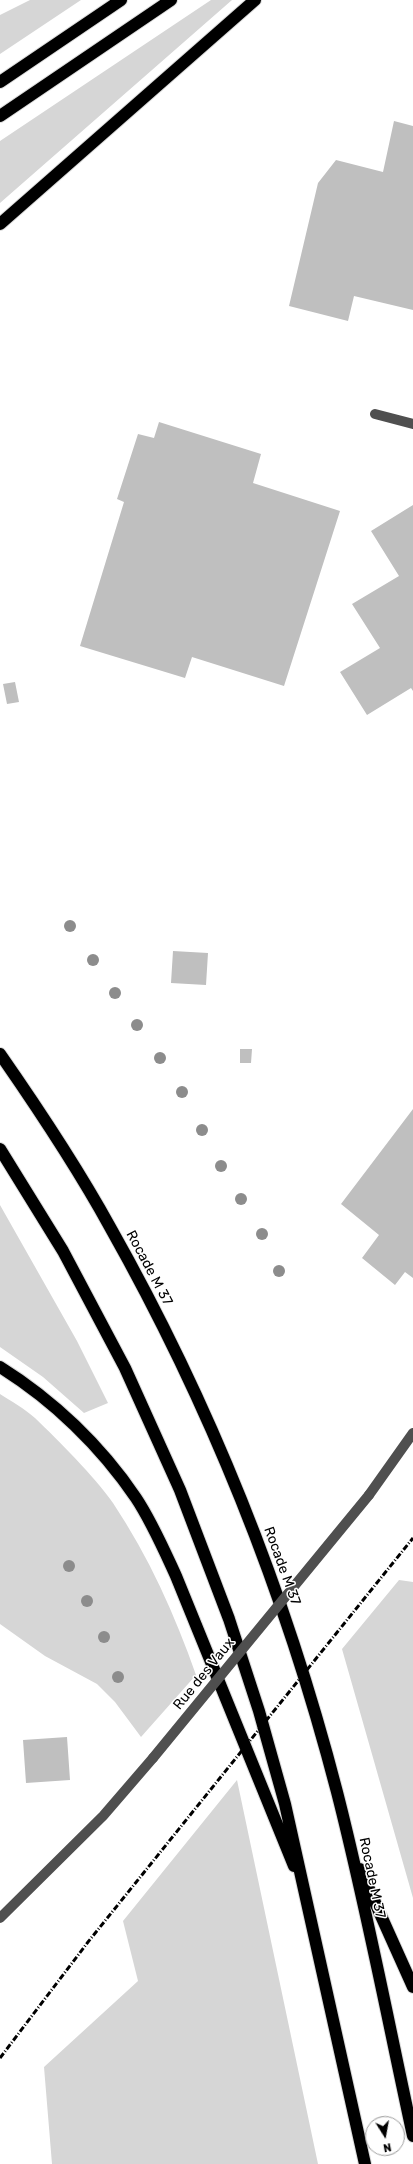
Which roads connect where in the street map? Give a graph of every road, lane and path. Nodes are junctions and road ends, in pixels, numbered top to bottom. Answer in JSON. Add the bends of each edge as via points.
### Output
{"nodes":[{"id":1,"x":121,"y":0,"type":"edge"},
{"id":2,"x":171,"y":0,"type":"edge"},
{"id":3,"x":255,"y":0,"type":"edge"},
{"id":4,"x":0,"y":82,"type":"edge"},
{"id":5,"x":0,"y":116,"type":"edge"},
{"id":6,"x":0,"y":224,"type":"edge"},
{"id":7,"x":375,"y":414,"type":"dead end"},
{"id":8,"x":413,"y":424,"type":"edge"},
{"id":9,"x":0,"y":1054,"type":"edge"},
{"id":10,"x":0,"y":1148,"type":"edge"},
{"id":11,"x":0,"y":1367,"type":"edge"},
{"id":12,"x":413,"y":1434,"type":"edge"},
{"id":13,"x":350,"y":1847,"type":"junction"},
{"id":14,"x":308,"y":1901,"type":"junction"},
{"id":15,"x":0,"y":1918,"type":"edge"},
{"id":16,"x":413,"y":1987,"type":"edge"},
{"id":17,"x":413,"y":2136,"type":"edge"},
{"id":18,"x":365,"y":2164,"type":"edge"}],
"edges":[{"from":1,"to":4,"type":"highway"},
{"from":2,"to":5,"type":"highway"},
{"from":3,"to":6,"type":"highway"},
{"from":7,"to":8,"type":"street"},
{"from":9,"to":13,"type":"highway","name":"Rocade M 37","via":[[38,1109],[109,1225],[173,1345],[201,1406],[252,1526],[279,1601],[337,1790]]},
{"from":10,"to":14,"type":"highway","via":[[63,1251],[95,1310],[125,1368],[180,1490],[229,1619],[259,1711]]},
{"from":11,"to":14,"type":"highway","via":[[28,1384],[75,1426],[107,1461],[140,1504],[176,1576]]},
{"from":12,"to":15,"type":"street","name":"Rue des Vaux","bridge":true,"via":[[369,1496],[153,1758],[103,1816]]},
{"from":13,"to":16,"type":"highway"},
{"from":13,"to":17,"type":"highway","name":"Rocade M 37"},
{"from":14,"to":18,"type":"highway"}]}
